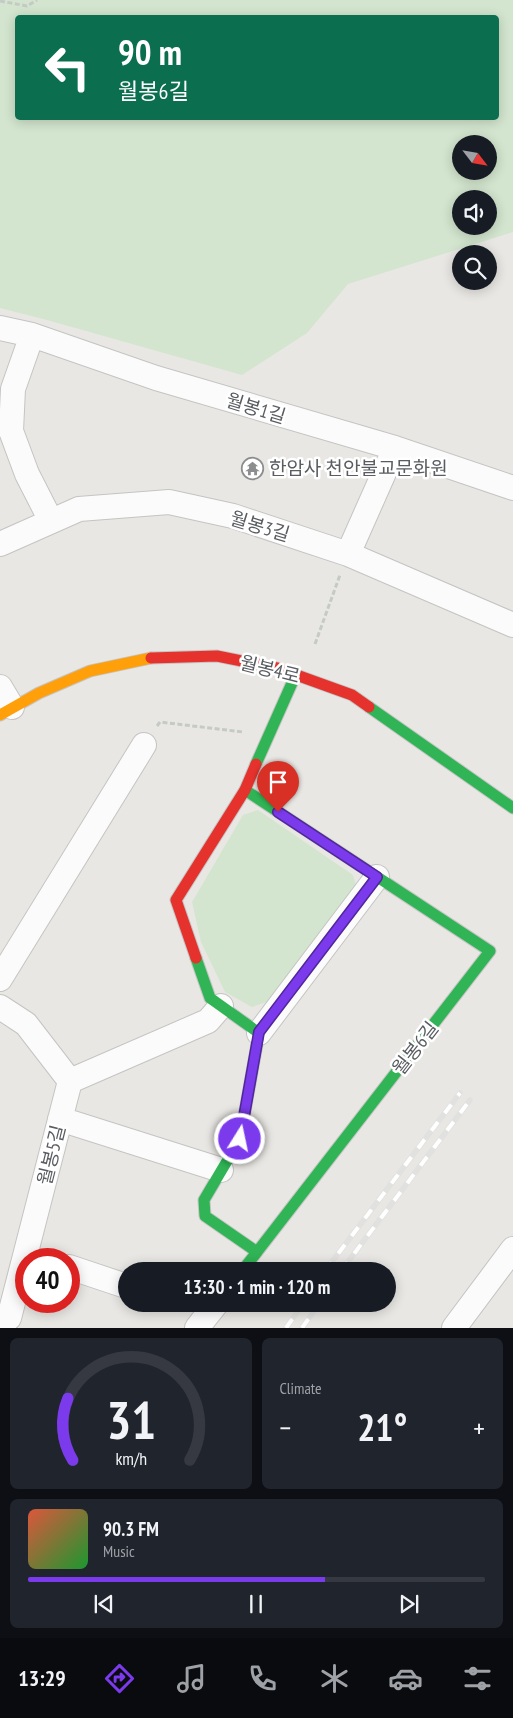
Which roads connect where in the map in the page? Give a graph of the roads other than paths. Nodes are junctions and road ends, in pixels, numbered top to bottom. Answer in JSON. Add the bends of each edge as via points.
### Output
{"nodes":[{"id":1,"x":0,"y":328,"type":"edge"},
{"id":2,"x":32,"y":335,"type":"junction"},
{"id":3,"x":395,"y":448,"type":"junction"},
{"id":4,"x":513,"y":488,"type":"edge"},
{"id":5,"x":51,"y":521,"type":"junction"},
{"id":6,"x":0,"y":544,"type":"edge"},
{"id":7,"x":348,"y":554,"type":"junction"},
{"id":8,"x":513,"y":625,"type":"edge"},
{"id":9,"x":296,"y":674,"type":"junction"},
{"id":10,"x":4,"y":703,"type":"edge"},
{"id":11,"x":144,"y":744,"type":"road end"},
{"id":12,"x":245,"y":790,"type":"junction"},
{"id":13,"x":513,"y":808,"type":"edge"},
{"id":14,"x":377,"y":877,"type":"junction"},
{"id":15,"x":0,"y":979,"type":"edge"},
{"id":16,"x":221,"y":1006,"type":"junction"},
{"id":17,"x":0,"y":1007,"type":"edge"},
{"id":18,"x":259,"y":1032,"type":"junction"},
{"id":19,"x":70,"y":1081,"type":"junction"},
{"id":20,"x":60,"y":1119,"type":"junction"},
{"id":21,"x":221,"y":1170,"type":"junction"},
{"id":22,"x":35,"y":1248,"type":"edge"},
{"id":23,"x":513,"y":1249,"type":"edge"},
{"id":24,"x":257,"y":1252,"type":"junction"},
{"id":25,"x":249,"y":1262,"type":"edge"},
{"id":26,"x":80,"y":1271,"type":"edge"},
{"id":27,"x":118,"y":1283,"type":"edge"},
{"id":28,"x":15,"y":1302,"type":"edge"},
{"id":29,"x":210,"y":1312,"type":"edge"},
{"id":30,"x":0,"y":1323,"type":"edge"},
{"id":31,"x":197,"y":1328,"type":"edge"},
{"id":32,"x":454,"y":1328,"type":"edge"}],
"edges":[{"from":1,"to":2,"type":"street","name":"월봉1길"},
{"from":2,"to":3,"type":"street","name":"월봉1길","via":[[156,378]]},
{"from":2,"to":5,"type":"street","via":[[13,389],[11,431],[27,474]]},
{"from":3,"to":4,"type":"street","name":"월봉1길"},
{"from":3,"to":7,"type":"street"},
{"from":5,"to":6,"type":"street","name":"월봉3길"},
{"from":5,"to":7,"type":"street","name":"월봉3길","via":[[78,508],[169,502],[232,516]]},
{"from":7,"to":8,"type":"street","name":"월봉3길"},
{"from":9,"to":10,"type":"street","name":"월봉4로","via":[[216,656],[150,658],[90,671],[39,693]]},
{"from":9,"to":12,"type":"street"},
{"from":9,"to":13,"type":"street","name":"월봉4로","via":[[352,695]]},
{"from":11,"to":15,"type":"street"},
{"from":12,"to":14,"type":"street","name":"월봉6길"},
{"from":12,"to":16,"type":"street","via":[[176,900],[210,998]]},
{"from":14,"to":18,"type":"street"},
{"from":14,"to":24,"type":"street","name":"월봉6길","via":[[490,952]]},
{"from":16,"to":18,"type":"street"},
{"from":16,"to":19,"type":"street","via":[[208,1021]]},
{"from":17,"to":19,"type":"street","via":[[26,1024]]},
{"from":18,"to":21,"type":"street","via":[[240,1139]]},
{"from":19,"to":20,"type":"street","name":"월봉5길"},
{"from":20,"to":21,"type":"street"},
{"from":20,"to":22,"type":"street","name":"월봉5길"},
{"from":21,"to":24,"type":"street","via":[[204,1200],[205,1216]]},
{"from":23,"to":32,"type":"street"},
{"from":24,"to":25,"type":"street","name":"월봉6길"},
{"from":26,"to":27,"type":"street"},
{"from":28,"to":30,"type":"street","name":"월봉5길","via":[[9,1318]]},
{"from":29,"to":31,"type":"street"}]}
